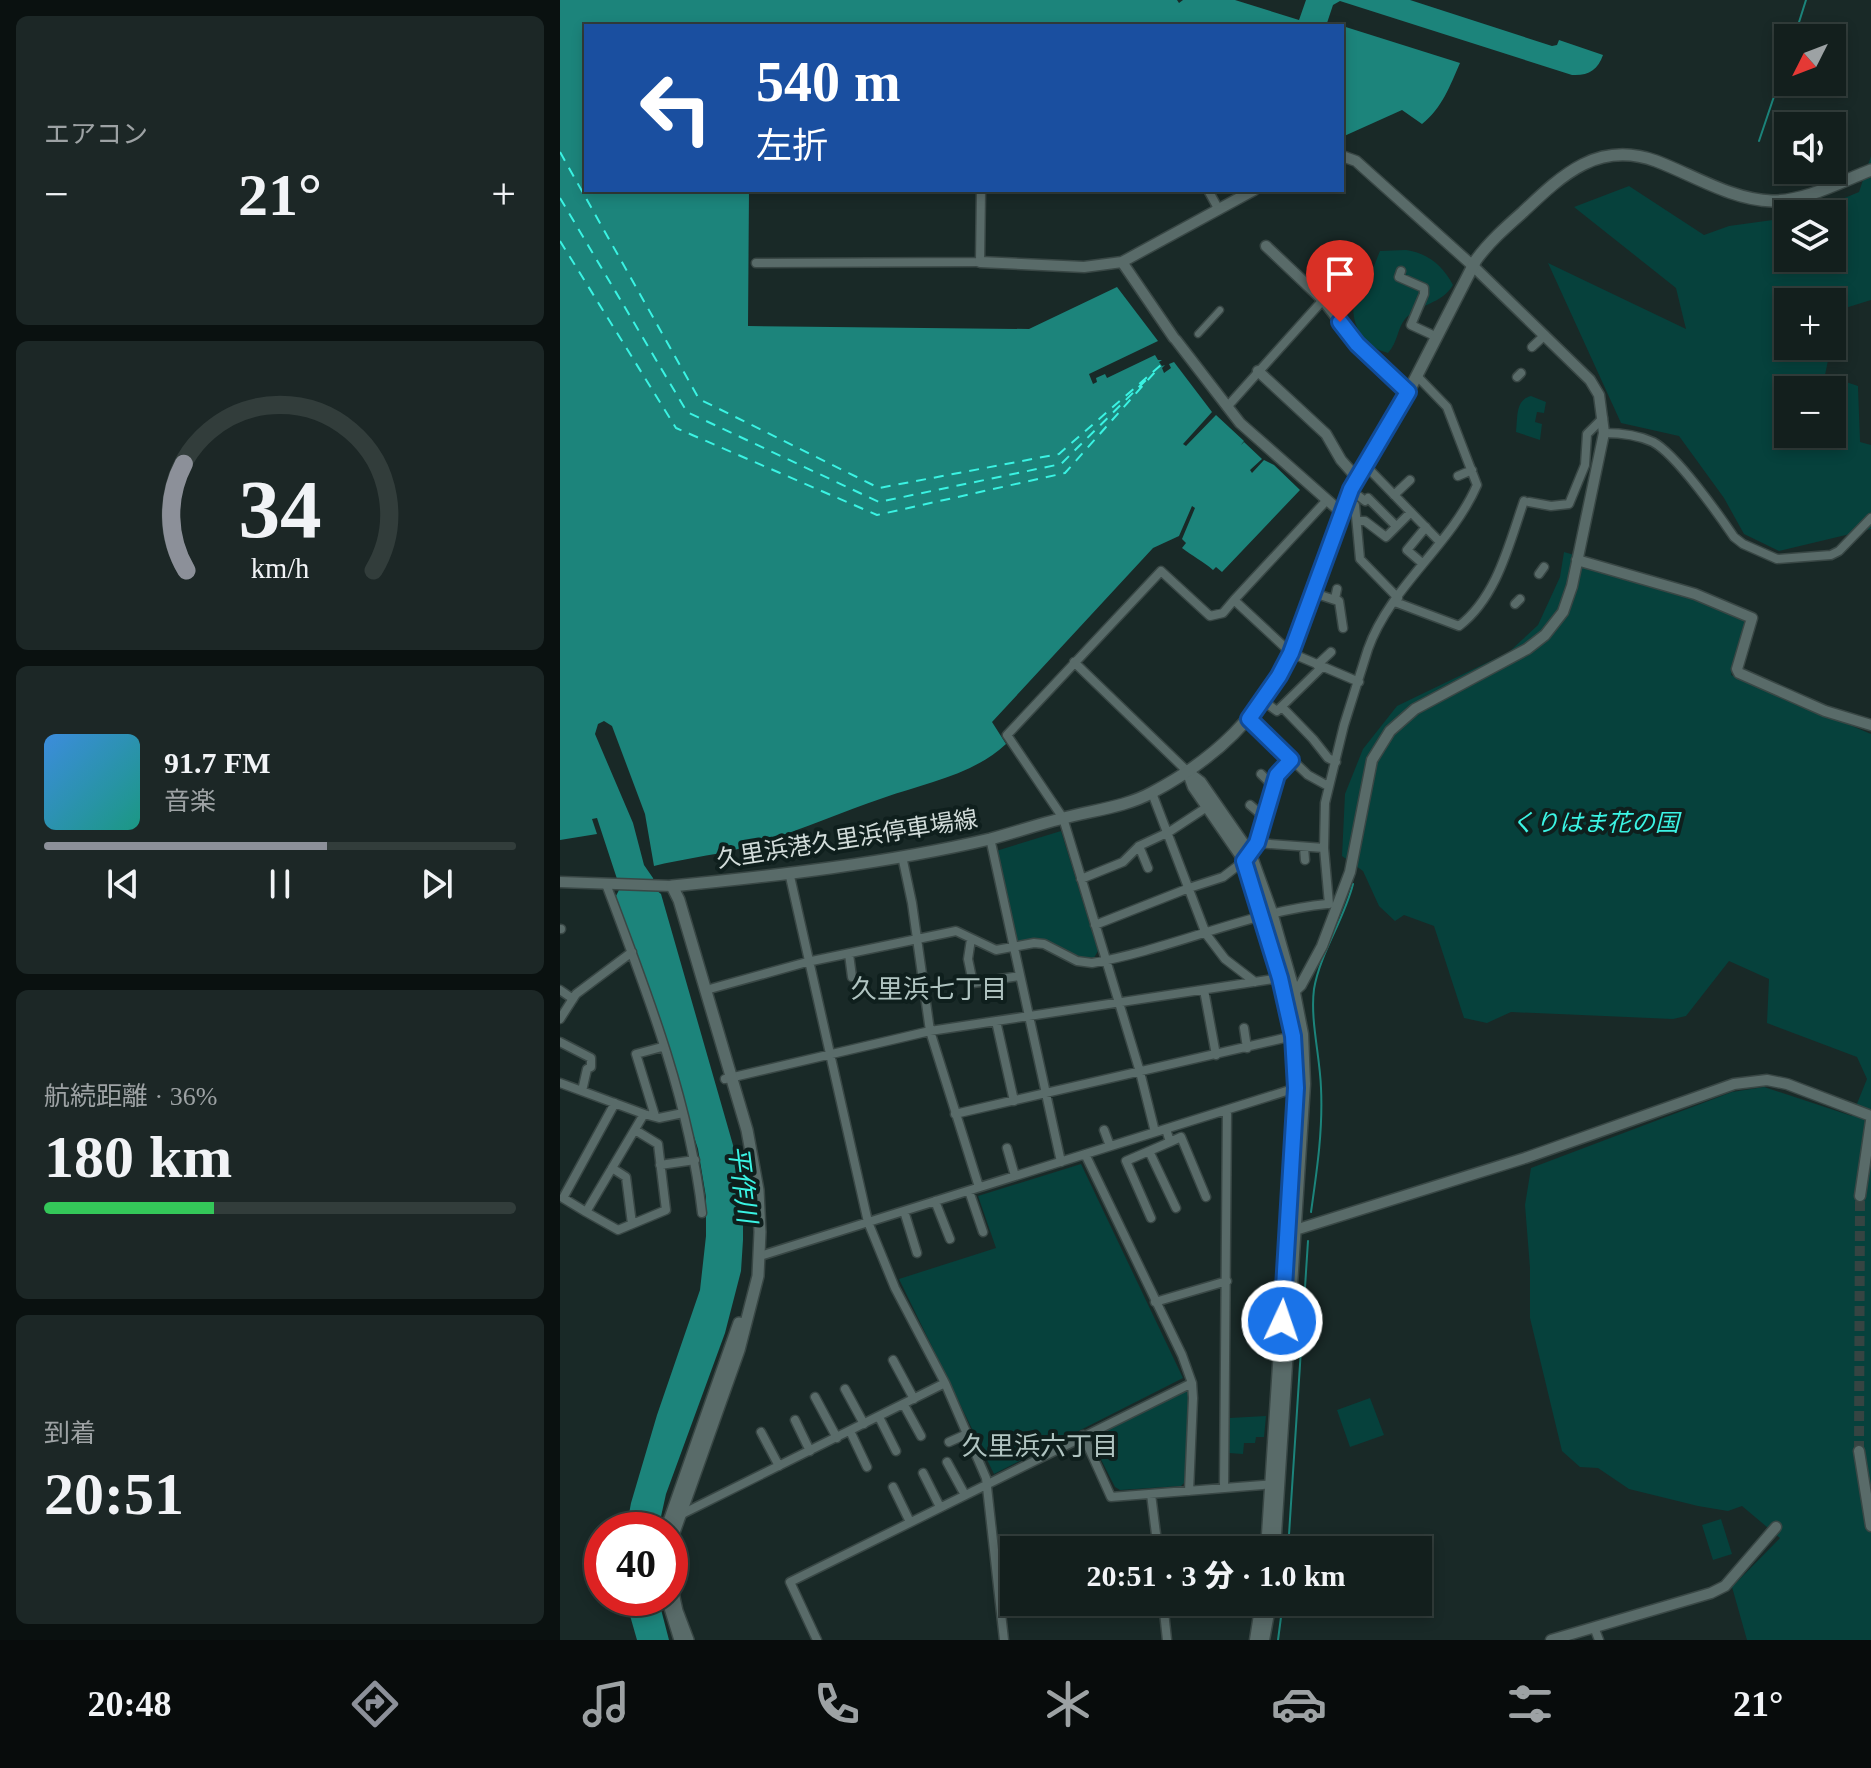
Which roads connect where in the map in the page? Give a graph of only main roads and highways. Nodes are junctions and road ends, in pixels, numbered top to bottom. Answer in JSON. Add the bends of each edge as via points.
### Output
{"nodes":[{"id":1,"x":1871,"y":170,"type":"edge"},
{"id":2,"x":666,"y":886,"type":"junction"},
{"id":3,"x":728,"y":1078,"type":"junction"},
{"id":4,"x":672,"y":1512,"type":"edge"},
{"id":5,"x":673,"y":1616,"type":"edge"},
{"id":6,"x":680,"y":1640,"type":"edge"},
{"id":7,"x":688,"y":1640,"type":"edge"}],
"edges":[{"from":1,"to":2,"type":"main road","name":"久里浜港久里浜停車場線","via":[[1802,197],[1773,201],[1742,196],[1627,155],[1584,163],[1564,174],[1490,243],[1473,266],[1357,478],[1291,653],[1249,719],[1188,772],[1120,805],[990,838],[902,856]]},
{"from":2,"to":3,"type":"main road"},
{"from":2,"to":3,"type":"main road","via":[[679,900]]},
{"from":3,"to":4,"type":"main road","via":[[749,1175],[753,1256],[736,1334]]},
{"from":3,"to":7,"type":"main road","via":[[755,1168],[760,1256],[739,1350],[672,1538],[671,1584]]},
{"from":5,"to":6,"type":"main road"}]}
